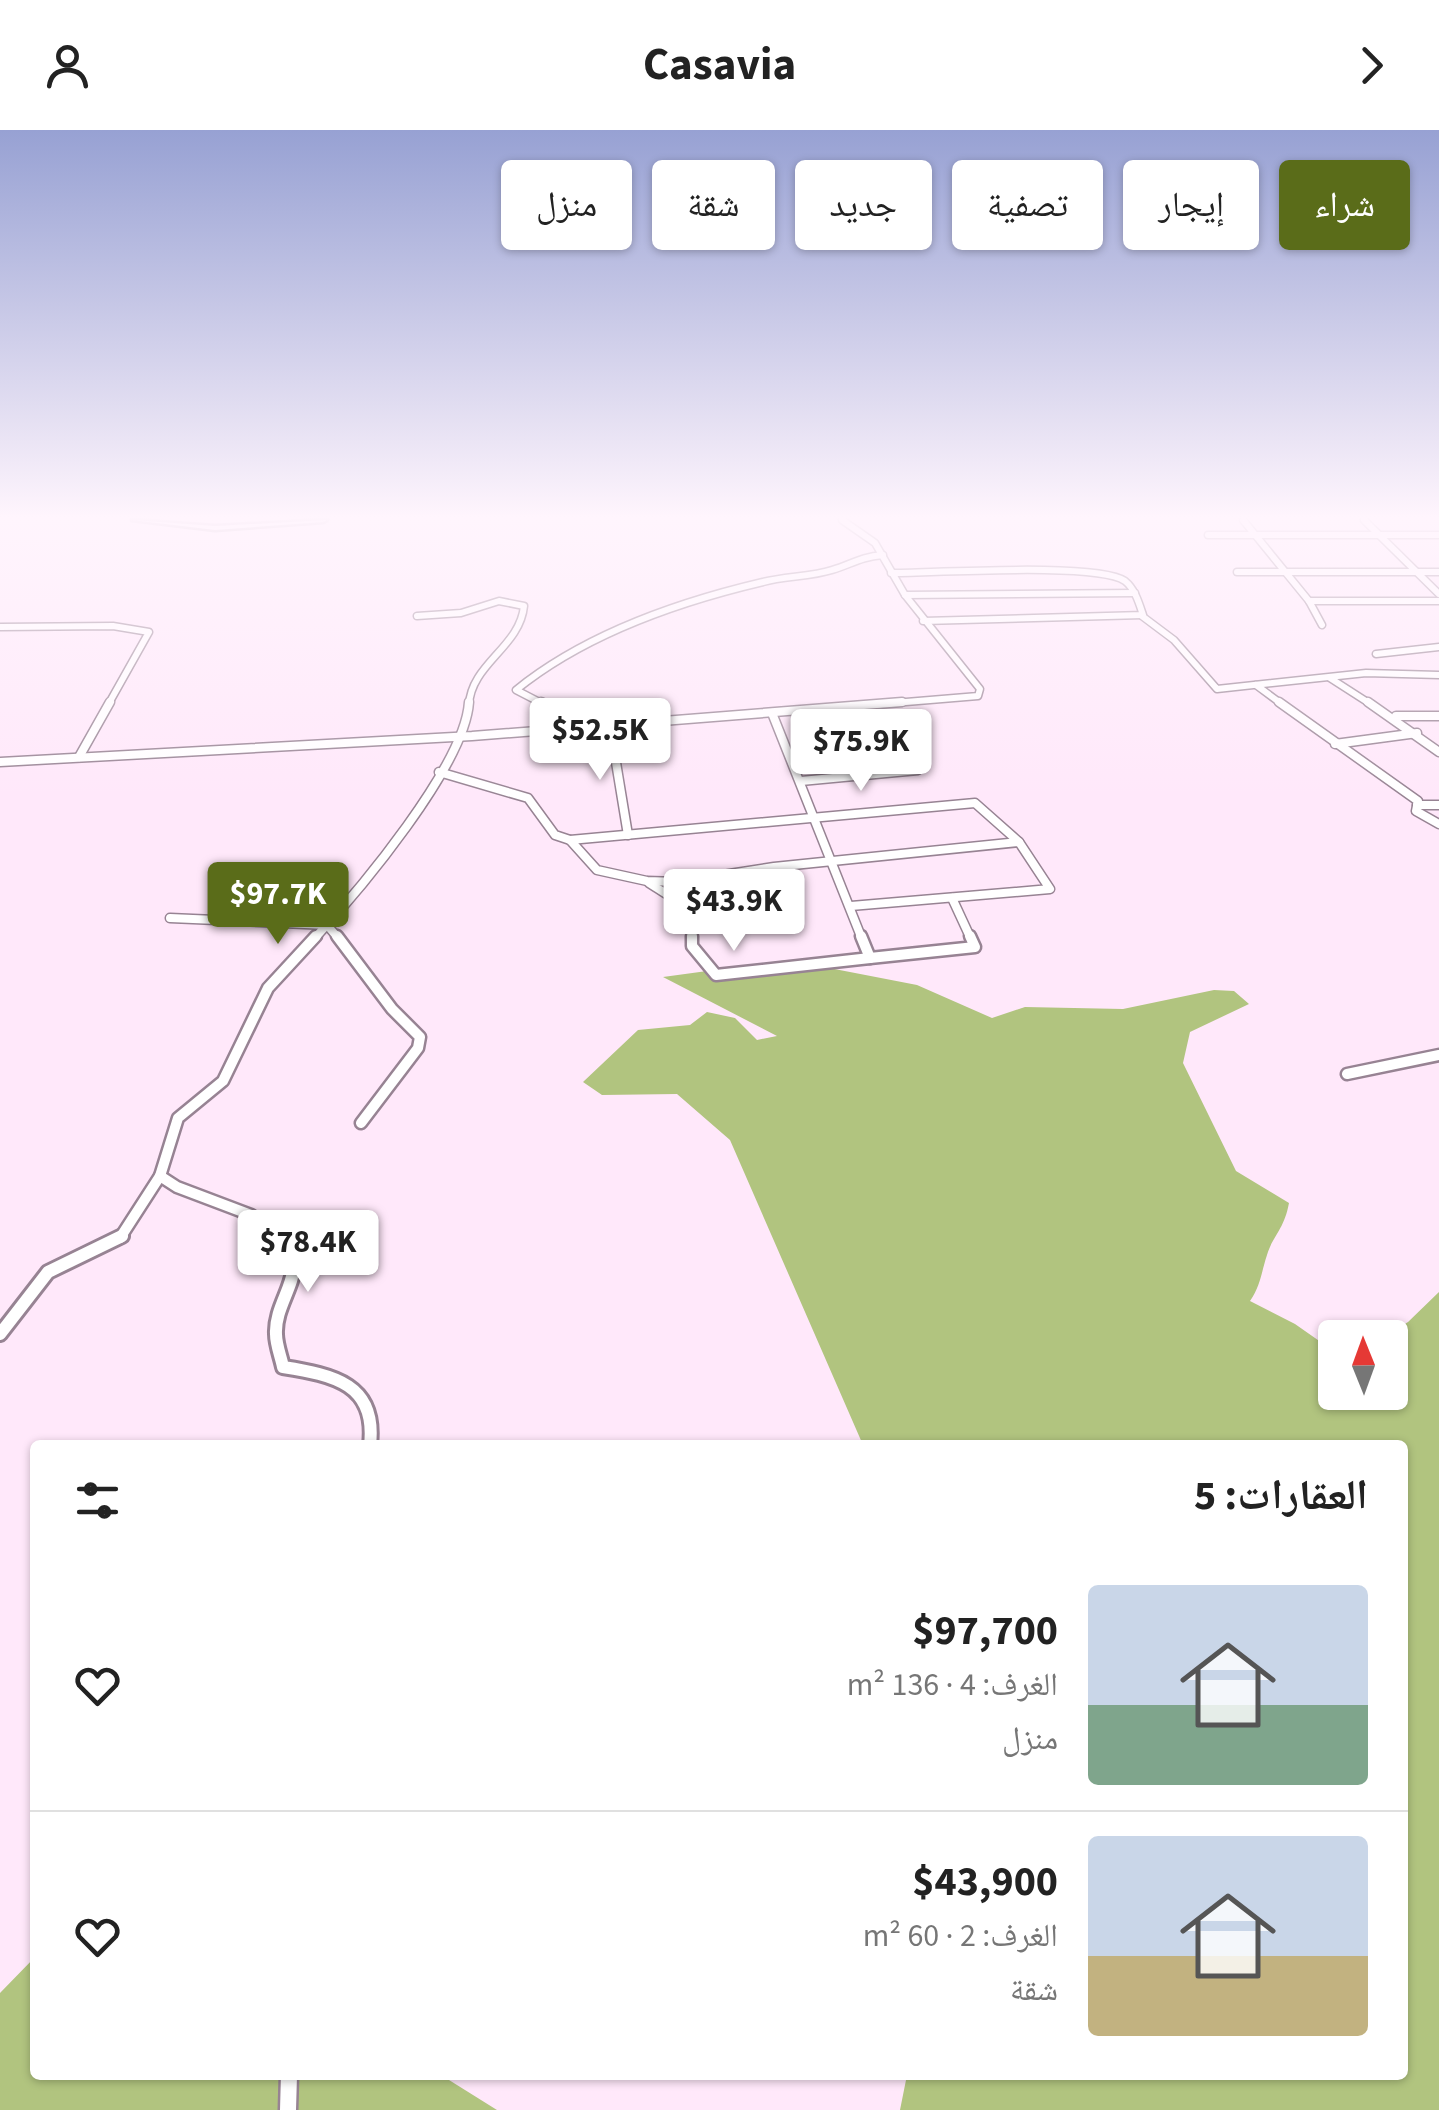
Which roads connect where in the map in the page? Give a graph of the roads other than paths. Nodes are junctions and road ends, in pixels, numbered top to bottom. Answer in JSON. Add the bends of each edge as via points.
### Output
{"nodes":[{"id":1,"x":466,"y":612,"type":"edge"},
{"id":2,"x":523,"y":612,"type":"edge"},
{"id":3,"x":663,"y":612,"type":"edge"},
{"id":4,"x":916,"y":612,"type":"edge"},
{"id":5,"x":1141,"y":612,"type":"edge"},
{"id":6,"x":1316,"y":612,"type":"edge"},
{"id":7,"x":417,"y":616,"type":"dead end"},
{"id":8,"x":1142,"y":616,"type":"junction"},
{"id":9,"x":923,"y":621,"type":"junction"},
{"id":10,"x":1322,"y":625,"type":"dead end"},
{"id":11,"x":0,"y":627,"type":"edge"},
{"id":12,"x":1439,"y":647,"type":"edge"},
{"id":13,"x":1376,"y":654,"type":"dead end"},
{"id":14,"x":1439,"y":675,"type":"edge"},
{"id":15,"x":1330,"y":677,"type":"junction"},
{"id":16,"x":1256,"y":684,"type":"junction"},
{"id":17,"x":772,"y":713,"type":"junction"},
{"id":18,"x":1396,"y":716,"type":"junction"},
{"id":19,"x":1439,"y":716,"type":"edge"},
{"id":20,"x":610,"y":726,"type":"junction"},
{"id":21,"x":545,"y":730,"type":"junction"},
{"id":22,"x":1417,"y":733,"type":"junction"},
{"id":23,"x":458,"y":736,"type":"junction"},
{"id":24,"x":1335,"y":744,"type":"junction"},
{"id":25,"x":1439,"y":752,"type":"edge"},
{"id":26,"x":79,"y":757,"type":"junction"},
{"id":27,"x":0,"y":762,"type":"edge"},
{"id":28,"x":918,"y":770,"type":"dead end"},
{"id":29,"x":439,"y":772,"type":"junction"},
{"id":30,"x":801,"y":781,"type":"junction"},
{"id":31,"x":1417,"y":806,"type":"junction"},
{"id":32,"x":1439,"y":806,"type":"edge"},
{"id":33,"x":817,"y":819,"type":"junction"},
{"id":34,"x":1439,"y":824,"type":"edge"},
{"id":35,"x":628,"y":835,"type":"junction"},
{"id":36,"x":570,"y":840,"type":"junction"},
{"id":37,"x":1018,"y":842,"type":"junction"},
{"id":38,"x":834,"y":863,"type":"junction"},
{"id":39,"x":647,"y":881,"type":"junction"},
{"id":40,"x":952,"y":898,"type":"junction"},
{"id":41,"x":851,"y":906,"type":"junction"},
{"id":42,"x":170,"y":918,"type":"dead end"},
{"id":43,"x":327,"y":925,"type":"junction"},
{"id":44,"x":870,"y":958,"type":"junction"},
{"id":45,"x":1439,"y":1055,"type":"edge"},
{"id":46,"x":1346,"y":1074,"type":"dead end"},
{"id":47,"x":361,"y":1123,"type":"dead end"},
{"id":48,"x":160,"y":1176,"type":"junction"},
{"id":49,"x":0,"y":1334,"type":"edge"},
{"id":50,"x":370,"y":1440,"type":"edge"},
{"id":51,"x":288,"y":2080,"type":"edge"},
{"id":52,"x":288,"y":2110,"type":"edge"}],
"edges":[{"from":1,"to":7,"type":"street"},
{"from":2,"to":23,"type":"street","via":[[522,626],[470,687],[468,719]]},
{"from":3,"to":21,"type":"street","via":[[615,631],[519,686],[519,693],[545,704]]},
{"from":4,"to":9,"type":"street"},
{"from":5,"to":8,"type":"street"},
{"from":6,"to":10,"type":"street"},
{"from":8,"to":9,"type":"street"},
{"from":8,"to":16,"type":"street","via":[[1174,640],[1217,689]]},
{"from":9,"to":17,"type":"street","via":[[978,687],[978,696]]},
{"from":11,"to":26,"type":"street","via":[[149,632]]},
{"from":12,"to":13,"type":"street"},
{"from":14,"to":15,"type":"street"},
{"from":15,"to":16,"type":"street"},
{"from":15,"to":18,"type":"street"},
{"from":16,"to":24,"type":"street"},
{"from":17,"to":20,"type":"street"},
{"from":17,"to":30,"type":"street"},
{"from":18,"to":19,"type":"street"},
{"from":18,"to":22,"type":"street"},
{"from":20,"to":21,"type":"street"},
{"from":20,"to":35,"type":"street"},
{"from":21,"to":23,"type":"street"},
{"from":22,"to":24,"type":"street"},
{"from":22,"to":25,"type":"street"},
{"from":23,"to":26,"type":"street"},
{"from":23,"to":29,"type":"street"},
{"from":24,"to":31,"type":"street","via":[[1376,768]]},
{"from":26,"to":27,"type":"street"},
{"from":28,"to":30,"type":"street"},
{"from":29,"to":36,"type":"street","via":[[528,798],[555,835]]},
{"from":29,"to":43,"type":"street","via":[[435,788]]},
{"from":30,"to":33,"type":"street"},
{"from":31,"to":32,"type":"street"},
{"from":31,"to":34,"type":"street"},
{"from":33,"to":35,"type":"street"},
{"from":33,"to":37,"type":"street","via":[[974,802]]},
{"from":33,"to":38,"type":"street"},
{"from":35,"to":36,"type":"street"},
{"from":36,"to":39,"type":"street","via":[[597,870]]},
{"from":37,"to":38,"type":"street"},
{"from":37,"to":40,"type":"street","via":[[1050,890]]},
{"from":38,"to":39,"type":"street"},
{"from":38,"to":41,"type":"street"},
{"from":39,"to":44,"type":"street","via":[[688,909],[692,946],[716,975]]},
{"from":40,"to":41,"type":"street"},
{"from":40,"to":44,"type":"street","via":[[975,947]]},
{"from":41,"to":44,"type":"street"},
{"from":42,"to":43,"type":"street"},
{"from":43,"to":47,"type":"street","via":[[420,1036],[418,1048]]},
{"from":43,"to":48,"type":"street","via":[[268,988],[223,1082],[178,1118]]},
{"from":45,"to":46,"type":"street"},
{"from":48,"to":49,"type":"street","via":[[120,1240],[48,1272]]},
{"from":48,"to":50,"type":"street","via":[[251,1215],[291,1247],[295,1266],[275,1332],[283,1368],[346,1382],[367,1405]]},
{"from":51,"to":52,"type":"street"}]}
